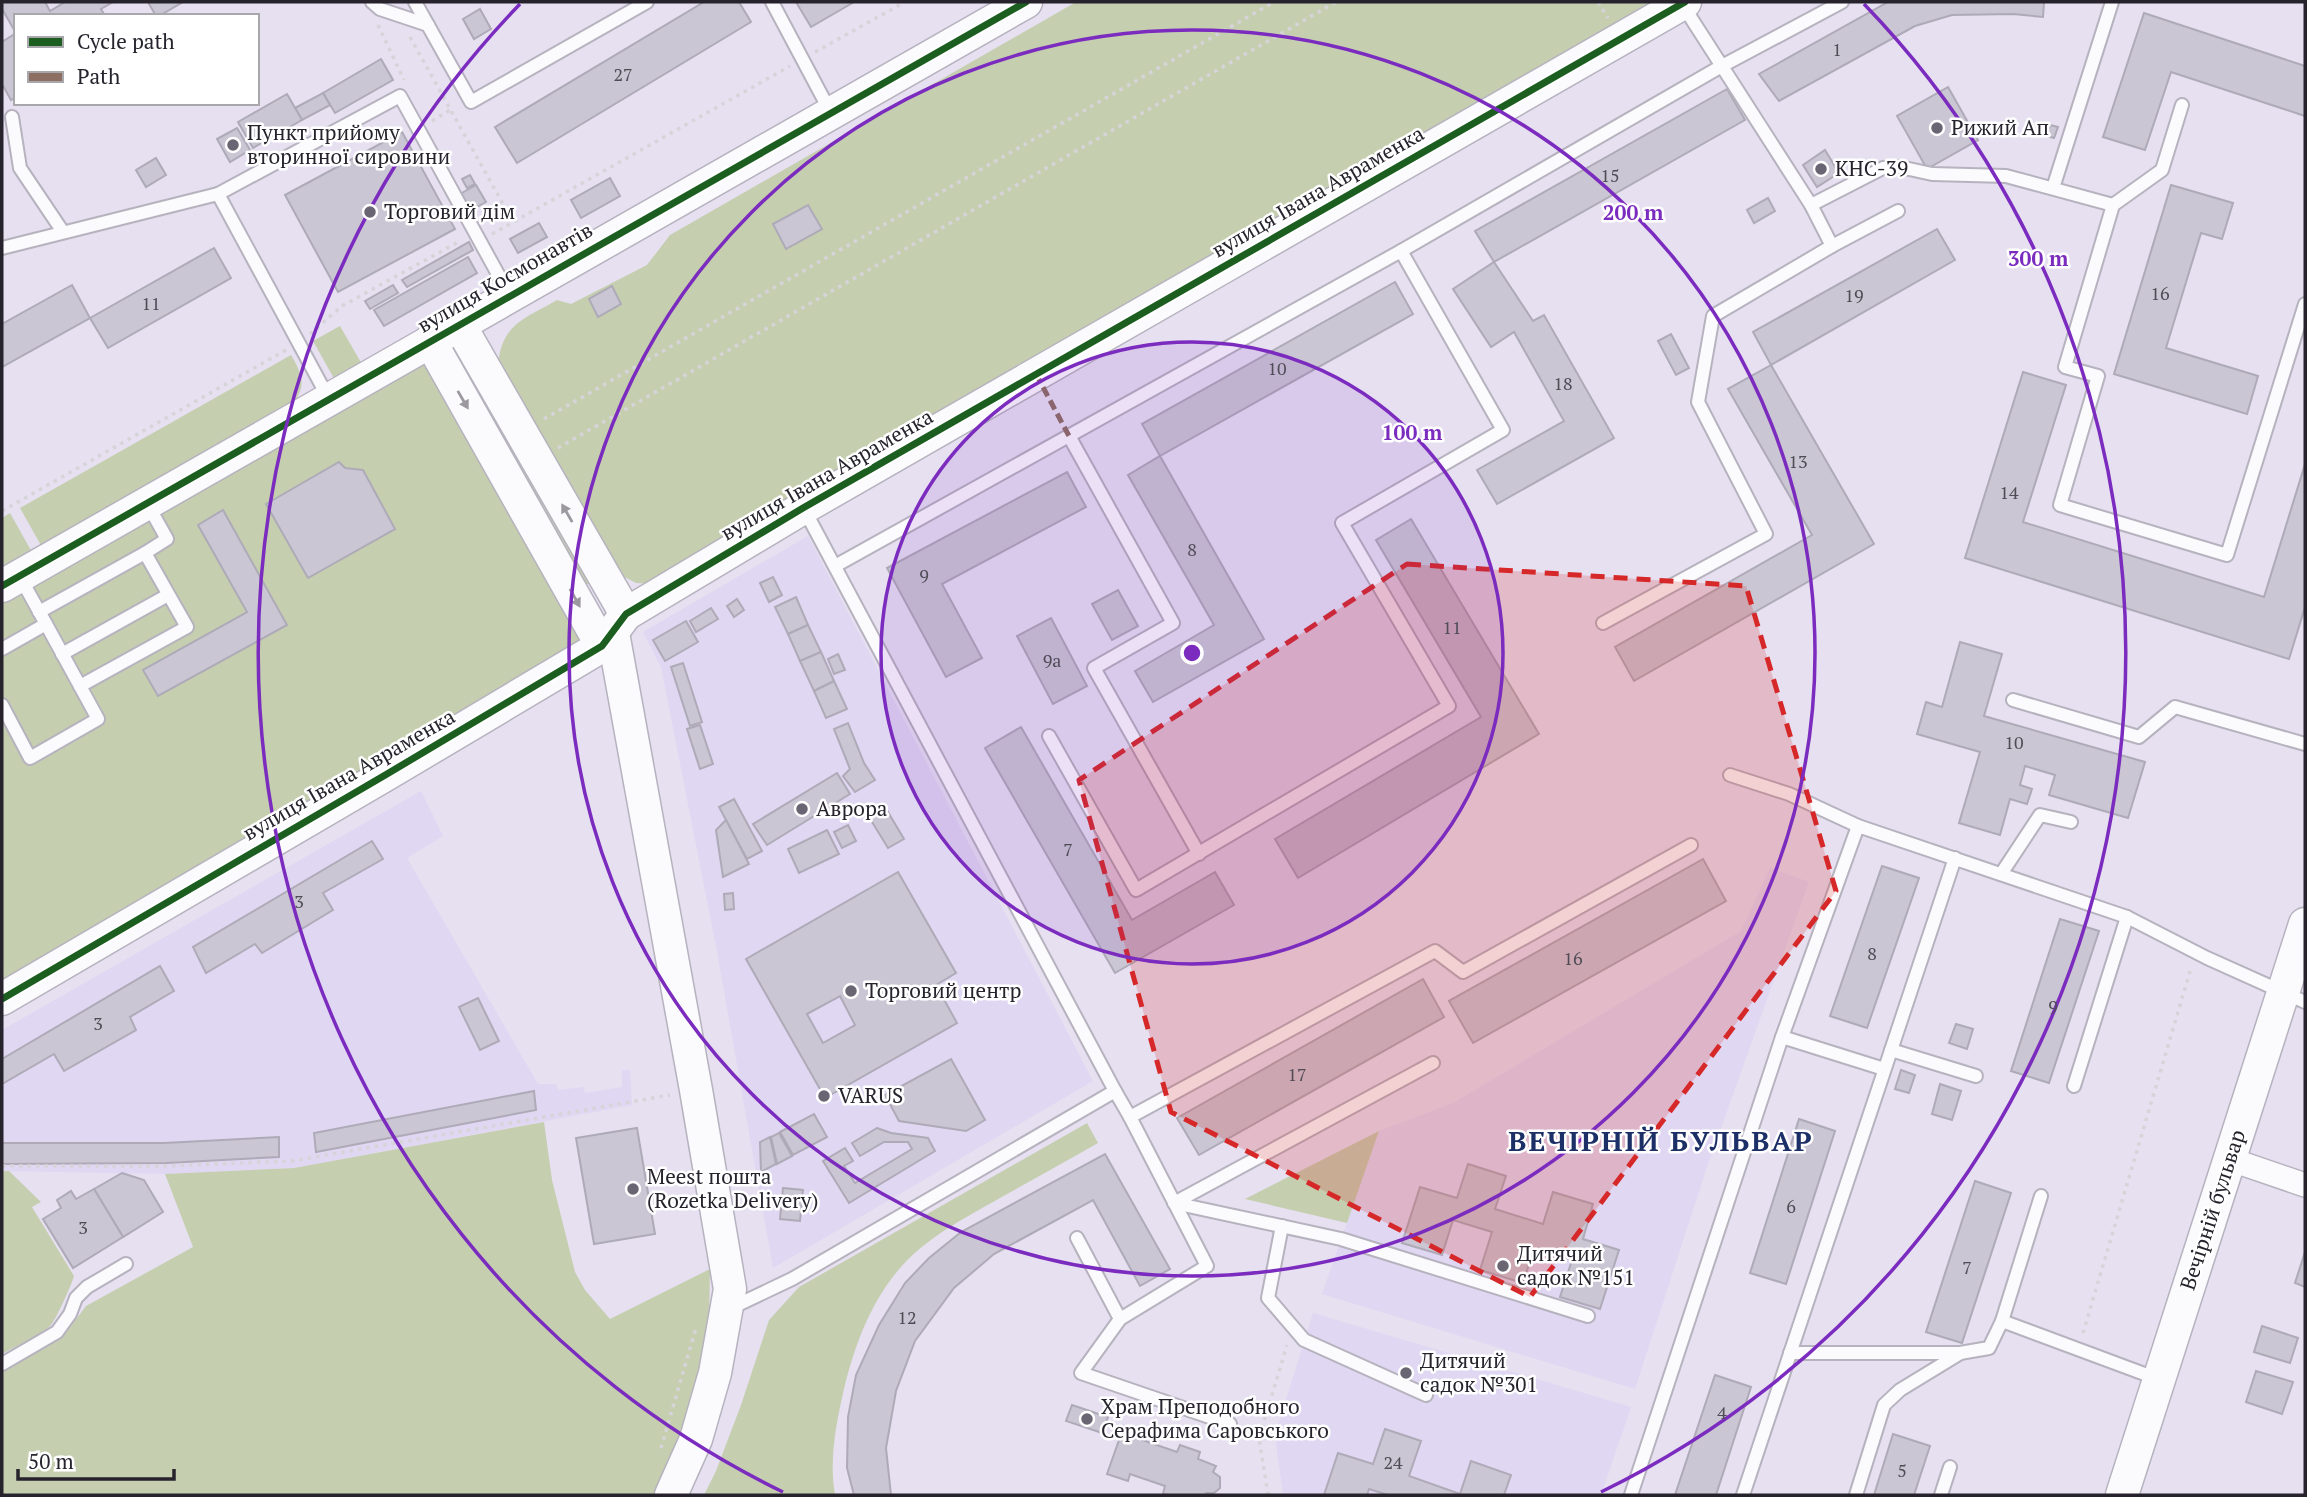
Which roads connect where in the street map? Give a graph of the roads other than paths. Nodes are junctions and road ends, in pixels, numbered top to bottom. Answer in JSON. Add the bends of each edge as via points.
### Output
{"nodes":[{"id":1,"x":372,"y":2,"type":"edge"},
{"id":2,"x":415,"y":2,"type":"edge"},
{"id":3,"x":647,"y":2,"type":"edge"},
{"id":4,"x":772,"y":2,"type":"edge"},
{"id":5,"x":1026,"y":2,"type":"edge"},
{"id":6,"x":1843,"y":2,"type":"edge"},
{"id":7,"x":2112,"y":2,"type":"edge"},
{"id":8,"x":1683,"y":3,"type":"edge"},
{"id":9,"x":428,"y":25,"type":"junction"},
{"id":10,"x":1720,"y":67,"type":"junction"},
{"id":11,"x":2182,"y":105,"type":"dead end"},
{"id":12,"x":832,"y":113,"type":"junction"},
{"id":13,"x":12,"y":117,"type":"dead end"},
{"id":14,"x":2053,"y":188,"type":"junction"},
{"id":15,"x":218,"y":194,"type":"junction"},
{"id":16,"x":1811,"y":205,"type":"junction"},
{"id":17,"x":2113,"y":205,"type":"junction"},
{"id":18,"x":1898,"y":211,"type":"dead end"},
{"id":19,"x":63,"y":232,"type":"junction"},
{"id":20,"x":1832,"y":246,"type":"junction"},
{"id":21,"x":2,"y":248,"type":"edge"},
{"id":22,"x":1401,"y":251,"type":"junction"},
{"id":23,"x":510,"y":296,"type":"junction"},
{"id":24,"x":2305,"y":304,"type":"edge"},
{"id":25,"x":459,"y":324,"type":"junction"},
{"id":26,"x":430,"y":341,"type":"junction"},
{"id":27,"x":2300,"y":341,"type":"edge"},
{"id":28,"x":329,"y":399,"type":"junction"},
{"id":29,"x":1069,"y":436,"type":"junction"},
{"id":30,"x":146,"y":503,"type":"junction"},
{"id":31,"x":803,"y":508,"type":"junction"},
{"id":32,"x":145,"y":553,"type":"junction"},
{"id":33,"x":835,"y":566,"type":"junction"},
{"id":34,"x":10,"y":581,"type":"edge"},
{"id":35,"x":168,"y":595,"type":"junction"},
{"id":36,"x":39,"y":612,"type":"junction"},
{"id":37,"x":1603,"y":623,"type":"dead end"},
{"id":38,"x":46,"y":624,"type":"junction"},
{"id":39,"x":614,"y":631,"type":"junction"},
{"id":40,"x":2,"y":649,"type":"edge"},
{"id":41,"x":62,"y":654,"type":"junction"},
{"id":42,"x":80,"y":687,"type":"junction"},
{"id":43,"x":2014,"y":700,"type":"dead end"},
{"id":44,"x":2,"y":705,"type":"edge"},
{"id":45,"x":1049,"y":736,"type":"dead end"},
{"id":46,"x":2305,"y":744,"type":"edge"},
{"id":47,"x":1730,"y":775,"type":"dead end"},
{"id":48,"x":2071,"y":822,"type":"dead end"},
{"id":49,"x":1858,"y":826,"type":"junction"},
{"id":50,"x":1691,"y":845,"type":"dead end"},
{"id":51,"x":1199,"y":854,"type":"junction"},
{"id":52,"x":1955,"y":858,"type":"junction"},
{"id":53,"x":2001,"y":874,"type":"junction"},
{"id":54,"x":2127,"y":917,"type":"junction"},
{"id":55,"x":2305,"y":924,"type":"edge"},
{"id":56,"x":2294,"y":997,"type":"edge"},
{"id":57,"x":2,"y":999,"type":"edge"},
{"id":58,"x":1782,"y":1037,"type":"junction"},
{"id":59,"x":1891,"y":1049,"type":"junction"},
{"id":60,"x":1433,"y":1063,"type":"dead end"},
{"id":61,"x":1884,"y":1069,"type":"junction"},
{"id":62,"x":1976,"y":1076,"type":"dead end"},
{"id":63,"x":2074,"y":1086,"type":"dead end"},
{"id":64,"x":1115,"y":1091,"type":"junction"},
{"id":65,"x":1130,"y":1117,"type":"junction"},
{"id":66,"x":2229,"y":1159,"type":"junction"},
{"id":67,"x":2305,"y":1185,"type":"edge"},
{"id":68,"x":2041,"y":1196,"type":"dead end"},
{"id":69,"x":1174,"y":1202,"type":"junction"},
{"id":70,"x":1282,"y":1226,"type":"junction"},
{"id":71,"x":1076,"y":1238,"type":"dead end"},
{"id":72,"x":126,"y":1264,"type":"dead end"},
{"id":73,"x":715,"y":1315,"type":"junction"},
{"id":74,"x":1588,"y":1316,"type":"dead end"},
{"id":75,"x":1120,"y":1319,"type":"junction"},
{"id":76,"x":2002,"y":1321,"type":"junction"},
{"id":77,"x":1790,"y":1353,"type":"junction"},
{"id":78,"x":1959,"y":1353,"type":"junction"},
{"id":79,"x":2,"y":1364,"type":"edge"},
{"id":80,"x":2160,"y":1379,"type":"junction"},
{"id":81,"x":1426,"y":1395,"type":"dead end"},
{"id":82,"x":1230,"y":1424,"type":"dead end"},
{"id":83,"x":1950,"y":1467,"type":"dead end"},
{"id":84,"x":671,"y":1495,"type":"edge"},
{"id":85,"x":1631,"y":1495,"type":"edge"},
{"id":86,"x":1743,"y":1495,"type":"edge"},
{"id":87,"x":1856,"y":1495,"type":"edge"},
{"id":88,"x":1941,"y":1495,"type":"edge"},
{"id":89,"x":2122,"y":1495,"type":"edge"}],
"edges":[{"from":1,"to":9,"type":"lane"},
{"from":2,"to":9,"type":"lane"},
{"from":3,"to":9,"type":"lane","via":[[471,102]]},
{"from":4,"to":12,"type":"lane"},
{"from":5,"to":12,"type":"street","name":"вулиця Космонавтів"},
{"from":6,"to":10,"type":"lane"},
{"from":7,"to":14,"type":"lane"},
{"from":8,"to":10,"type":"lane"},
{"from":8,"to":31,"type":"street","name":"вулиця Івана Авраменка"},
{"from":10,"to":16,"type":"lane"},
{"from":10,"to":22,"type":"lane"},
{"from":11,"to":17,"type":"lane","via":[[2162,170]]},
{"from":12,"to":23,"type":"street","name":"вулиця Космонавтів"},
{"from":13,"to":19,"type":"lane","via":[[20,168]]},
{"from":14,"to":16,"type":"lane","via":[[2006,176],[1883,168]]},
{"from":14,"to":17,"type":"lane"},
{"from":15,"to":19,"type":"lane"},
{"from":15,"to":23,"type":"lane","via":[[400,96]]},
{"from":15,"to":28,"type":"lane"},
{"from":16,"to":20,"type":"lane"},
{"from":17,"to":27,"type":"lane","via":[[2065,367],[2098,376],[2060,505],[2227,555]]},
{"from":18,"to":20,"type":"lane"},
{"from":19,"to":21,"type":"lane"},
{"from":20,"to":37,"type":"lane","via":[[1713,316],[1698,402],[1766,534]]},
{"from":22,"to":29,"type":"lane"},
{"from":22,"to":51,"type":"lane","via":[[1503,430],[1342,523],[1449,706]]},
{"from":23,"to":25,"type":"street","name":"вулиця Космонавтів"},
{"from":24,"to":27,"type":"lane"},
{"from":25,"to":26,"type":"street","name":"вулиця Космонавтів"},
{"from":39,"to":25,"type":"street","one_way":true,"via":[[536,460]]},
{"from":26,"to":28,"type":"street","name":"вулиця Космонавтів"},
{"from":26,"to":39,"type":"street","one_way":true},
{"from":28,"to":30,"type":"street","name":"вулиця Космонавтів"},
{"from":29,"to":33,"type":"lane"},
{"from":29,"to":51,"type":"lane","via":[[1173,623],[1094,668]]},
{"from":30,"to":32,"type":"lane","via":[[167,539]]},
{"from":30,"to":34,"type":"street","name":"вулиця Космонавтів"},
{"from":31,"to":33,"type":"lane"},
{"from":31,"to":39,"type":"street","name":"вулиця Івана Авраменка"},
{"from":32,"to":35,"type":"lane"},
{"from":32,"to":36,"type":"lane"},
{"from":33,"to":64,"type":"lane"},
{"from":34,"to":36,"type":"lane"},
{"from":35,"to":41,"type":"lane"},
{"from":35,"to":42,"type":"lane","via":[[187,627]]},
{"from":36,"to":38,"type":"lane"},
{"from":38,"to":40,"type":"lane"},
{"from":38,"to":41,"type":"lane"},
{"from":39,"to":57,"type":"street","name":"вулиця Івана Авраменка","via":[[387,774]]},
{"from":39,"to":73,"type":"street","via":[[730,1289]]},
{"from":41,"to":42,"type":"lane"},
{"from":42,"to":44,"type":"lane","via":[[98,719],[30,758]]},
{"from":43,"to":46,"type":"lane","via":[[2139,737],[2175,707]]},
{"from":45,"to":51,"type":"lane","via":[[1136,890]]},
{"from":47,"to":49,"type":"lane","via":[[1789,794]]},
{"from":48,"to":53,"type":"lane","via":[[2040,815]]},
{"from":49,"to":52,"type":"lane"},
{"from":49,"to":58,"type":"lane"},
{"from":50,"to":65,"type":"lane","via":[[1464,972],[1435,951]]},
{"from":52,"to":53,"type":"lane"},
{"from":52,"to":59,"type":"lane"},
{"from":53,"to":54,"type":"lane"},
{"from":54,"to":56,"type":"lane"},
{"from":54,"to":63,"type":"lane"},
{"from":55,"to":56,"type":"street","name":"Вечірній бульвар"},
{"from":56,"to":66,"type":"street","name":"Вечірній бульвар"},
{"from":58,"to":61,"type":"lane"},
{"from":58,"to":85,"type":"lane"},
{"from":59,"to":61,"type":"lane"},
{"from":59,"to":62,"type":"lane"},
{"from":60,"to":69,"type":"lane"},
{"from":61,"to":77,"type":"lane"},
{"from":64,"to":65,"type":"lane"},
{"from":64,"to":73,"type":"lane","via":[[792,1279]]},
{"from":65,"to":69,"type":"lane"},
{"from":66,"to":67,"type":"street"},
{"from":66,"to":80,"type":"street","name":"Вечірній бульвар"},
{"from":68,"to":76,"type":"lane"},
{"from":69,"to":70,"type":"lane"},
{"from":69,"to":75,"type":"lane","via":[[1206,1266]]},
{"from":70,"to":74,"type":"lane","via":[[1341,1238]]},
{"from":70,"to":81,"type":"lane","via":[[1268,1298],[1304,1340]]},
{"from":71,"to":75,"type":"lane"},
{"from":72,"to":79,"type":"lane","via":[[76,1298],[57,1332]]},
{"from":73,"to":84,"type":"street","via":[[715,1373],[696,1439]]},
{"from":75,"to":82,"type":"lane","via":[[1081,1373]]},
{"from":76,"to":78,"type":"lane","via":[[1989,1348]]},
{"from":76,"to":80,"type":"lane"},
{"from":77,"to":78,"type":"lane"},
{"from":77,"to":86,"type":"lane"},
{"from":78,"to":87,"type":"lane","via":[[1899,1390],[1884,1405]]},
{"from":80,"to":89,"type":"street","name":"Вечірній бульвар"},
{"from":83,"to":88,"type":"lane"}]}
